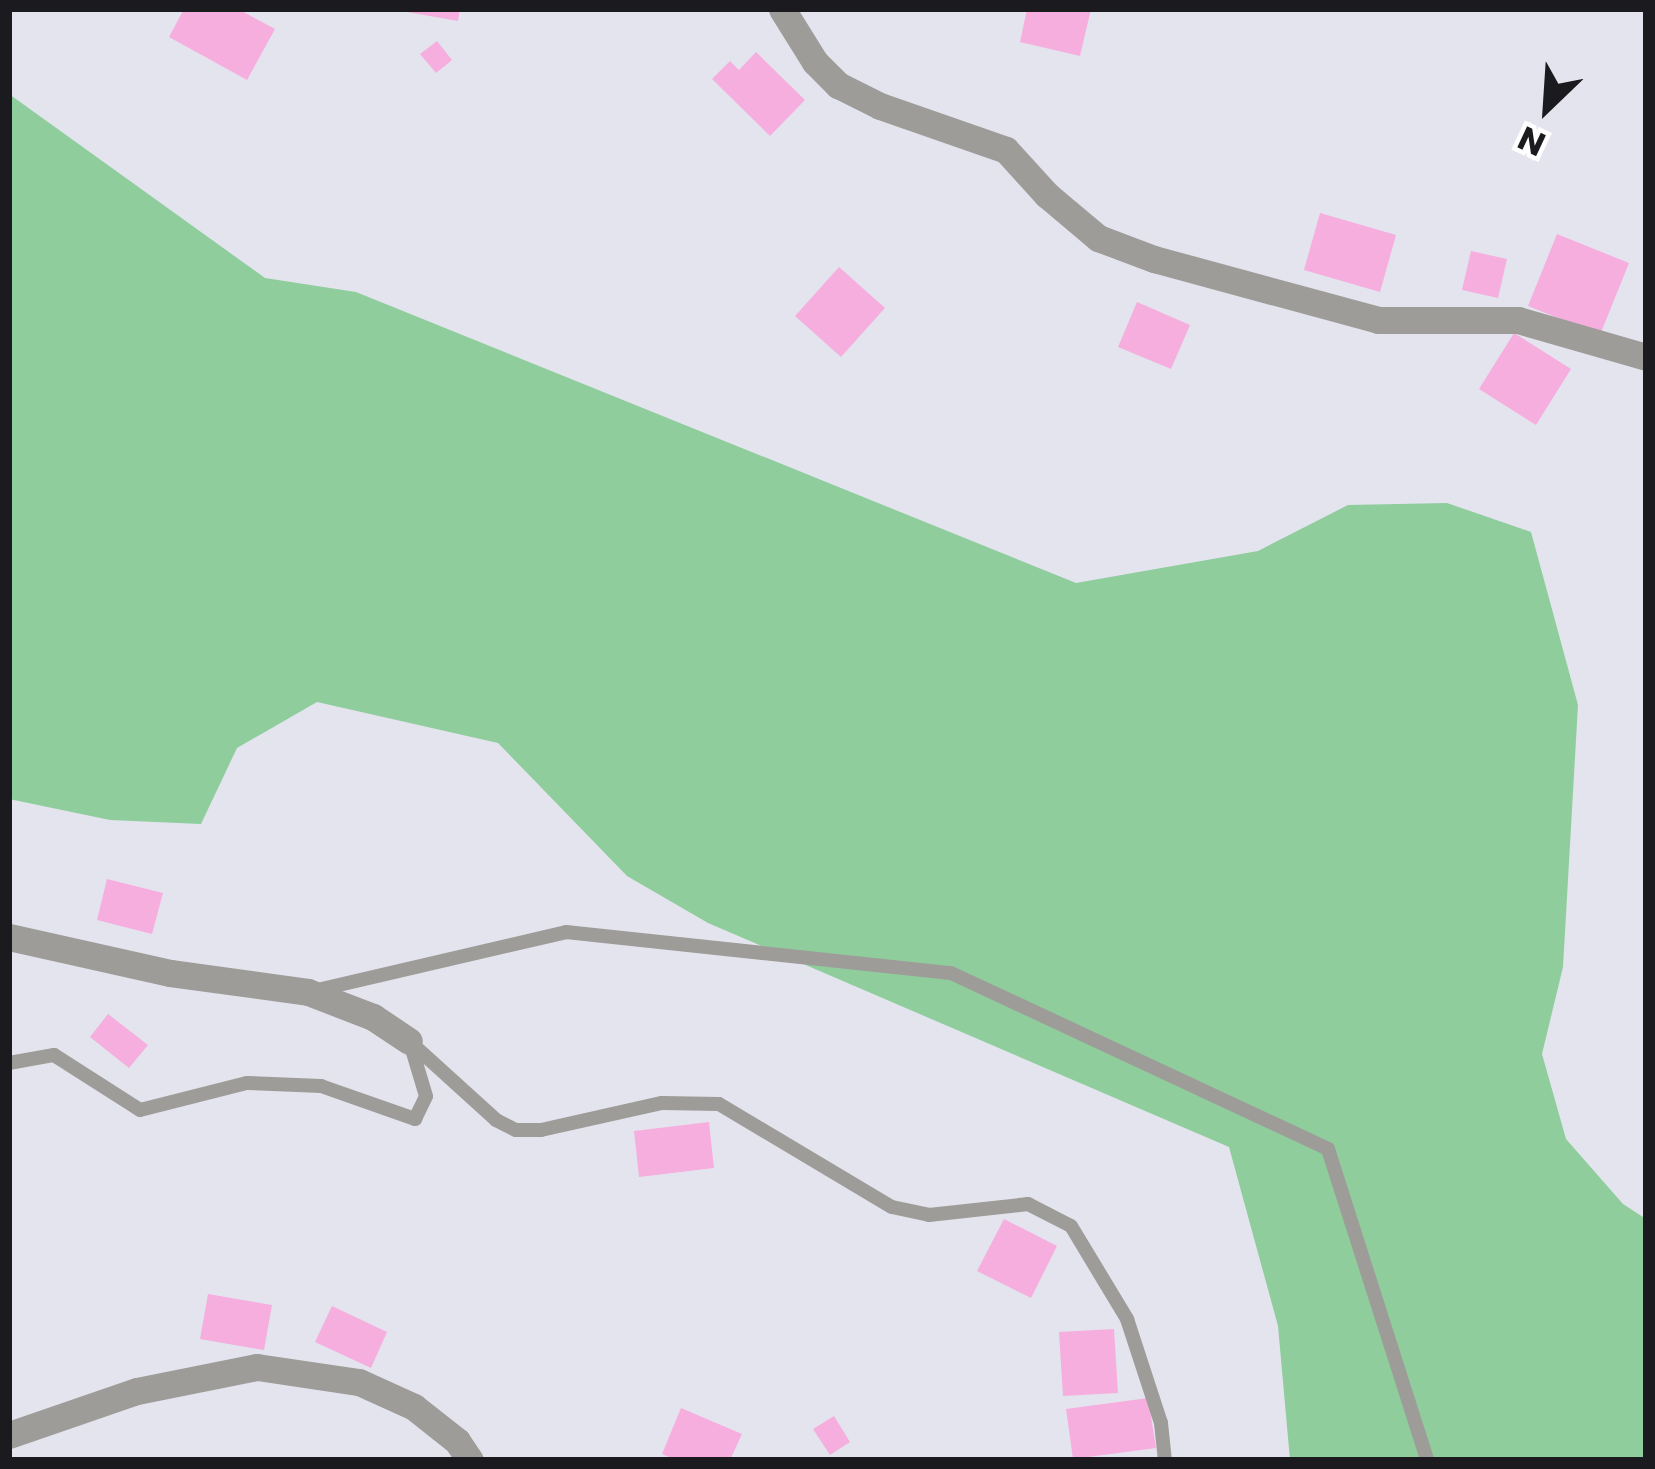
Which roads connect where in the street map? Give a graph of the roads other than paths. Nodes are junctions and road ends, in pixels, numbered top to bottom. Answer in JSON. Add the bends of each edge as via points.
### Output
{"nodes":[{"id":1,"x":782,"y":9,"type":"edge"},
{"id":2,"x":1646,"y":357,"type":"edge"},
{"id":3,"x":9,"y":937,"type":"edge"},
{"id":4,"x":308,"y":992,"type":"junction"},
{"id":5,"x":409,"y":1041,"type":"junction"},
{"id":6,"x":9,"y":1063,"type":"edge"},
{"id":7,"x":9,"y":1435,"type":"edge"},
{"id":8,"x":470,"y":1460,"type":"edge"},
{"id":9,"x":1165,"y":1460,"type":"edge"},
{"id":10,"x":1427,"y":1460,"type":"edge"}],
"edges":[{"from":1,"to":2,"type":"street","via":[[838,85],[1006,150],[1099,238],[1378,320],[1518,320]]},
{"from":3,"to":4,"type":"street","via":[[170,973]]},
{"from":4,"to":5,"type":"street"},
{"from":4,"to":10,"type":"lane","via":[[566,932],[951,973],[1328,1149]]},
{"from":5,"to":6,"type":"lane","via":[[426,1096],[416,1119],[321,1086],[266,1083],[140,1110],[54,1055]]},
{"from":5,"to":9,"type":"lane","via":[[516,1130],[662,1103],[719,1104],[892,1207],[929,1215],[1028,1204],[1071,1226],[1127,1319]]},
{"from":7,"to":8,"type":"street","via":[[137,1390],[257,1367],[359,1382],[414,1407]]}]}
